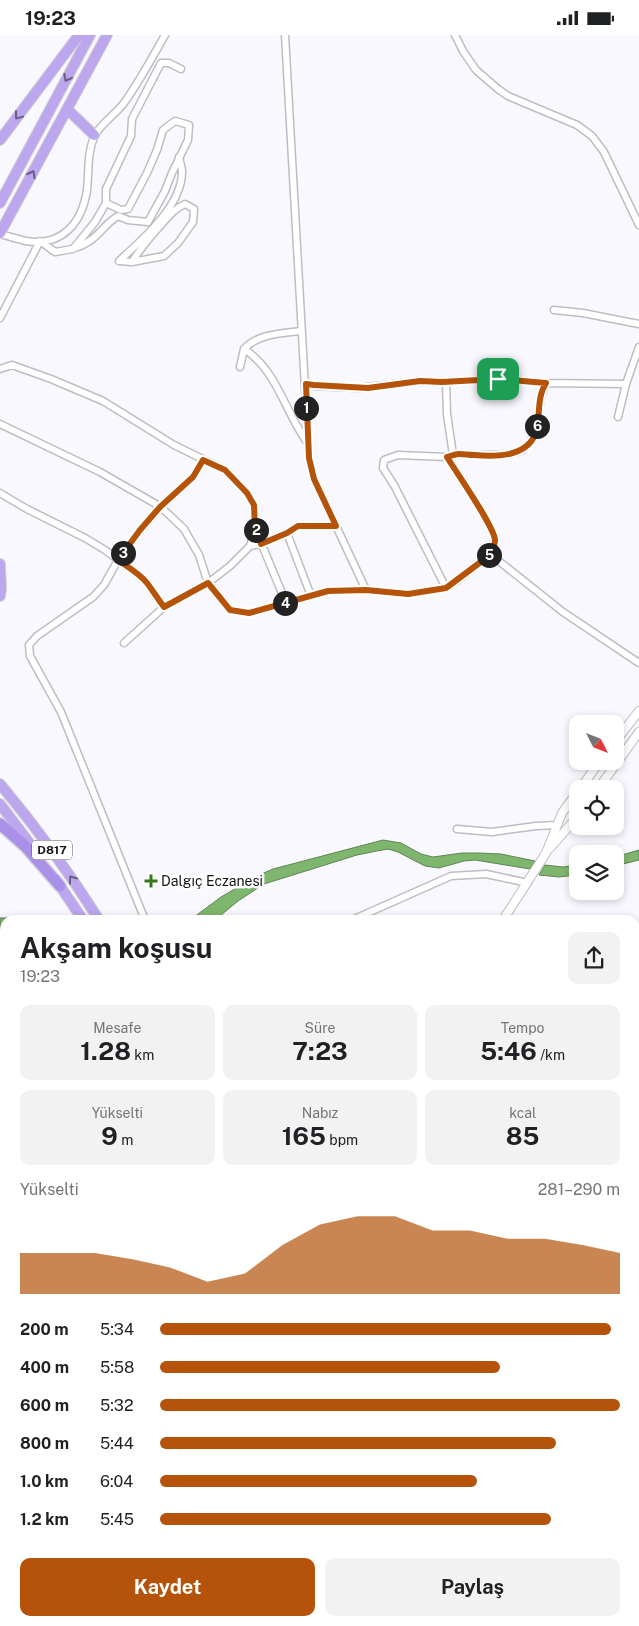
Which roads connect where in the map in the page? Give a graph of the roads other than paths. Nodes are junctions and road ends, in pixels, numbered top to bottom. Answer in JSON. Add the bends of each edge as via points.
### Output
{"nodes":[{"id":1,"x":79,"y":35,"type":"edge"},
{"id":2,"x":90,"y":35,"type":"edge"},
{"id":3,"x":107,"y":35,"type":"edge"},
{"id":4,"x":165,"y":35,"type":"edge"},
{"id":5,"x":285,"y":35,"type":"edge"},
{"id":6,"x":455,"y":35,"type":"edge"},
{"id":7,"x":181,"y":69,"type":"dead end"},
{"id":8,"x":67,"y":109,"type":"junction"},
{"id":9,"x":94,"y":135,"type":"junction"},
{"id":10,"x":0,"y":140,"type":"edge"},
{"id":11,"x":180,"y":157,"type":"junction"},
{"id":12,"x":0,"y":203,"type":"edge"},
{"id":13,"x":106,"y":203,"type":"junction"},
{"id":14,"x":639,"y":225,"type":"edge"},
{"id":15,"x":0,"y":233,"type":"edge"},
{"id":16,"x":40,"y":241,"type":"junction"},
{"id":17,"x":73,"y":249,"type":"junction"},
{"id":18,"x":132,"y":262,"type":"junction"},
{"id":19,"x":554,"y":310,"type":"dead end"},
{"id":20,"x":0,"y":318,"type":"edge"},
{"id":21,"x":639,"y":324,"type":"edge"},
{"id":22,"x":301,"y":331,"type":"junction"},
{"id":23,"x":639,"y":347,"type":"edge"},
{"id":24,"x":244,"y":349,"type":"junction"},
{"id":25,"x":240,"y":367,"type":"dead end"},
{"id":26,"x":0,"y":369,"type":"edge"},
{"id":27,"x":446,"y":382,"type":"junction"},
{"id":28,"x":546,"y":383,"type":"junction"},
{"id":29,"x":306,"y":384,"type":"junction"},
{"id":30,"x":626,"y":384,"type":"junction"},
{"id":31,"x":618,"y":417,"type":"dead end"},
{"id":32,"x":0,"y":425,"type":"edge"},
{"id":33,"x":307,"y":442,"type":"junction"},
{"id":34,"x":450,"y":456,"type":"junction"},
{"id":35,"x":203,"y":460,"type":"junction"},
{"id":36,"x":0,"y":493,"type":"edge"},
{"id":37,"x":160,"y":507,"type":"junction"},
{"id":38,"x":336,"y":526,"type":"junction"},
{"id":39,"x":255,"y":528,"type":"junction"},
{"id":40,"x":287,"y":533,"type":"junction"},
{"id":41,"x":261,"y":544,"type":"junction"},
{"id":42,"x":250,"y":546,"type":"junction"},
{"id":43,"x":490,"y":555,"type":"junction"},
{"id":44,"x":118,"y":560,"type":"junction"},
{"id":45,"x":0,"y":564,"type":"edge"},
{"id":46,"x":208,"y":583,"type":"junction"},
{"id":47,"x":446,"y":588,"type":"junction"},
{"id":48,"x":366,"y":590,"type":"junction"},
{"id":49,"x":311,"y":595,"type":"junction"},
{"id":50,"x":0,"y":596,"type":"edge"},
{"id":51,"x":286,"y":603,"type":"junction"},
{"id":52,"x":164,"y":607,"type":"junction"},
{"id":53,"x":124,"y":643,"type":"dead end"},
{"id":54,"x":639,"y":663,"type":"edge"},
{"id":55,"x":639,"y":711,"type":"edge"},
{"id":56,"x":624,"y":730,"type":"edge"},
{"id":57,"x":639,"y":732,"type":"edge"},
{"id":58,"x":593,"y":770,"type":"edge"},
{"id":59,"x":0,"y":775,"type":"edge"},
{"id":60,"x":586,"y":780,"type":"edge"},
{"id":61,"x":604,"y":780,"type":"edge"},
{"id":62,"x":0,"y":784,"type":"edge"},
{"id":63,"x":569,"y":803,"type":"edge"},
{"id":64,"x":0,"y":804,"type":"edge"},
{"id":65,"x":0,"y":824,"type":"edge"},
{"id":66,"x":557,"y":825,"type":"junction"},
{"id":67,"x":569,"y":826,"type":"edge"},
{"id":68,"x":458,"y":829,"type":"dead end"},
{"id":69,"x":44,"y":839,"type":"junction"},
{"id":70,"x":546,"y":853,"type":"junction"},
{"id":71,"x":528,"y":883,"type":"junction"},
{"id":72,"x":60,"y":886,"type":"junction"},
{"id":73,"x":80,"y":915,"type":"edge"},
{"id":74,"x":96,"y":915,"type":"edge"},
{"id":75,"x":143,"y":915,"type":"edge"},
{"id":76,"x":363,"y":915,"type":"edge"},
{"id":77,"x":506,"y":915,"type":"edge"}],
"edges":[{"from":1,"to":10,"type":"highway","one_way":true},
{"from":2,"to":12,"type":"highway","one_way":true},
{"from":3,"to":8,"type":"highway"},
{"from":4,"to":9,"type":"street","via":[[123,104]]},
{"from":5,"to":22,"type":"street"},
{"from":6,"to":14,"type":"street","via":[[476,70],[498,89],[577,125],[592,136],[604,152]]},
{"from":7,"to":13,"type":"street","via":[[161,63],[132,119],[131,136],[106,189]]},
{"from":8,"to":9,"type":"highway"},
{"from":15,"to":8,"type":"highway","one_way":true},
{"from":9,"to":16,"type":"street","via":[[81,214],[75,225],[63,235]]},
{"from":11,"to":13,"type":"street","via":[[188,140],[189,125],[175,121],[163,130],[147,173],[128,209],[121,210]]},
{"from":11,"to":17,"type":"street","via":[[148,221],[118,216],[91,240]]},
{"from":11,"to":18,"type":"street","via":[[179,190],[141,241],[119,261]]},
{"from":13,"to":17,"type":"street"},
{"from":15,"to":16,"type":"street","via":[[27,241]]},
{"from":16,"to":17,"type":"street","via":[[55,252]]},
{"from":16,"to":20,"type":"street"},
{"from":18,"to":18,"type":"street","via":[[164,256],[193,221],[194,209],[185,204],[169,214],[143,243]]},
{"from":19,"to":21,"type":"street"},
{"from":22,"to":24,"type":"street","via":[[268,336],[250,342]]},
{"from":22,"to":29,"type":"street"},
{"from":23,"to":30,"type":"street"},
{"from":24,"to":25,"type":"street"},
{"from":24,"to":33,"type":"street","via":[[264,366]]},
{"from":26,"to":35,"type":"street","via":[[12,365],[103,401]]},
{"from":27,"to":28,"type":"street","via":[[498,379]]},
{"from":27,"to":29,"type":"street","via":[[420,381],[368,388]]},
{"from":27,"to":34,"type":"street"},
{"from":28,"to":30,"type":"street"},
{"from":28,"to":34,"type":"street","via":[[540,397],[536,431],[523,450],[511,454]]},
{"from":29,"to":33,"type":"street"},
{"from":30,"to":31,"type":"street"},
{"from":32,"to":37,"type":"street","via":[[100,471]]},
{"from":33,"to":38,"type":"street","via":[[314,479]]},
{"from":34,"to":43,"type":"street","via":[[495,537]]},
{"from":34,"to":47,"type":"street","via":[[398,455],[384,460],[383,468]]},
{"from":35,"to":37,"type":"street","via":[[193,477]]},
{"from":35,"to":39,"type":"street","via":[[225,470],[247,493],[254,505]]},
{"from":36,"to":44,"type":"street","via":[[85,538]]},
{"from":37,"to":44,"type":"street"},
{"from":37,"to":46,"type":"street","via":[[184,529],[199,555]]},
{"from":38,"to":40,"type":"street","via":[[298,526]]},
{"from":38,"to":48,"type":"street"},
{"from":39,"to":41,"type":"street"},
{"from":39,"to":42,"type":"street"},
{"from":40,"to":41,"type":"street"},
{"from":40,"to":49,"type":"street"},
{"from":41,"to":42,"type":"street"},
{"from":41,"to":51,"type":"street"},
{"from":42,"to":46,"type":"street"},
{"from":43,"to":47,"type":"street"},
{"from":43,"to":54,"type":"street","via":[[571,617]]},
{"from":44,"to":52,"type":"street","via":[[147,583]]},
{"from":44,"to":75,"type":"street","via":[[93,597],[29,645],[30,656],[61,712]]},
{"from":45,"to":50,"type":"highway"},
{"from":46,"to":51,"type":"street","via":[[230,610],[249,613]]},
{"from":46,"to":52,"type":"street"},
{"from":47,"to":48,"type":"street","via":[[408,594]]},
{"from":48,"to":49,"type":"street"},
{"from":49,"to":51,"type":"street"},
{"from":52,"to":53,"type":"street"},
{"from":55,"to":56,"type":"street"},
{"from":57,"to":61,"type":"street"},
{"from":58,"to":60,"type":"street"},
{"from":59,"to":69,"type":"highway"},
{"from":62,"to":69,"type":"highway","number":"D817"},
{"from":63,"to":66,"type":"street"},
{"from":64,"to":72,"type":"highway","number":"D817"},
{"from":65,"to":72,"type":"highway","via":[[25,846]]},
{"from":66,"to":68,"type":"street","via":[[492,832]]},
{"from":66,"to":70,"type":"street"},
{"from":67,"to":70,"type":"street"},
{"from":74,"to":69,"type":"highway","number":"D817","one_way":true},
{"from":70,"to":71,"type":"street"},
{"from":71,"to":76,"type":"street","via":[[486,874],[451,876]]},
{"from":71,"to":77,"type":"street"},
{"from":72,"to":73,"type":"highway","number":"D817"}]}
